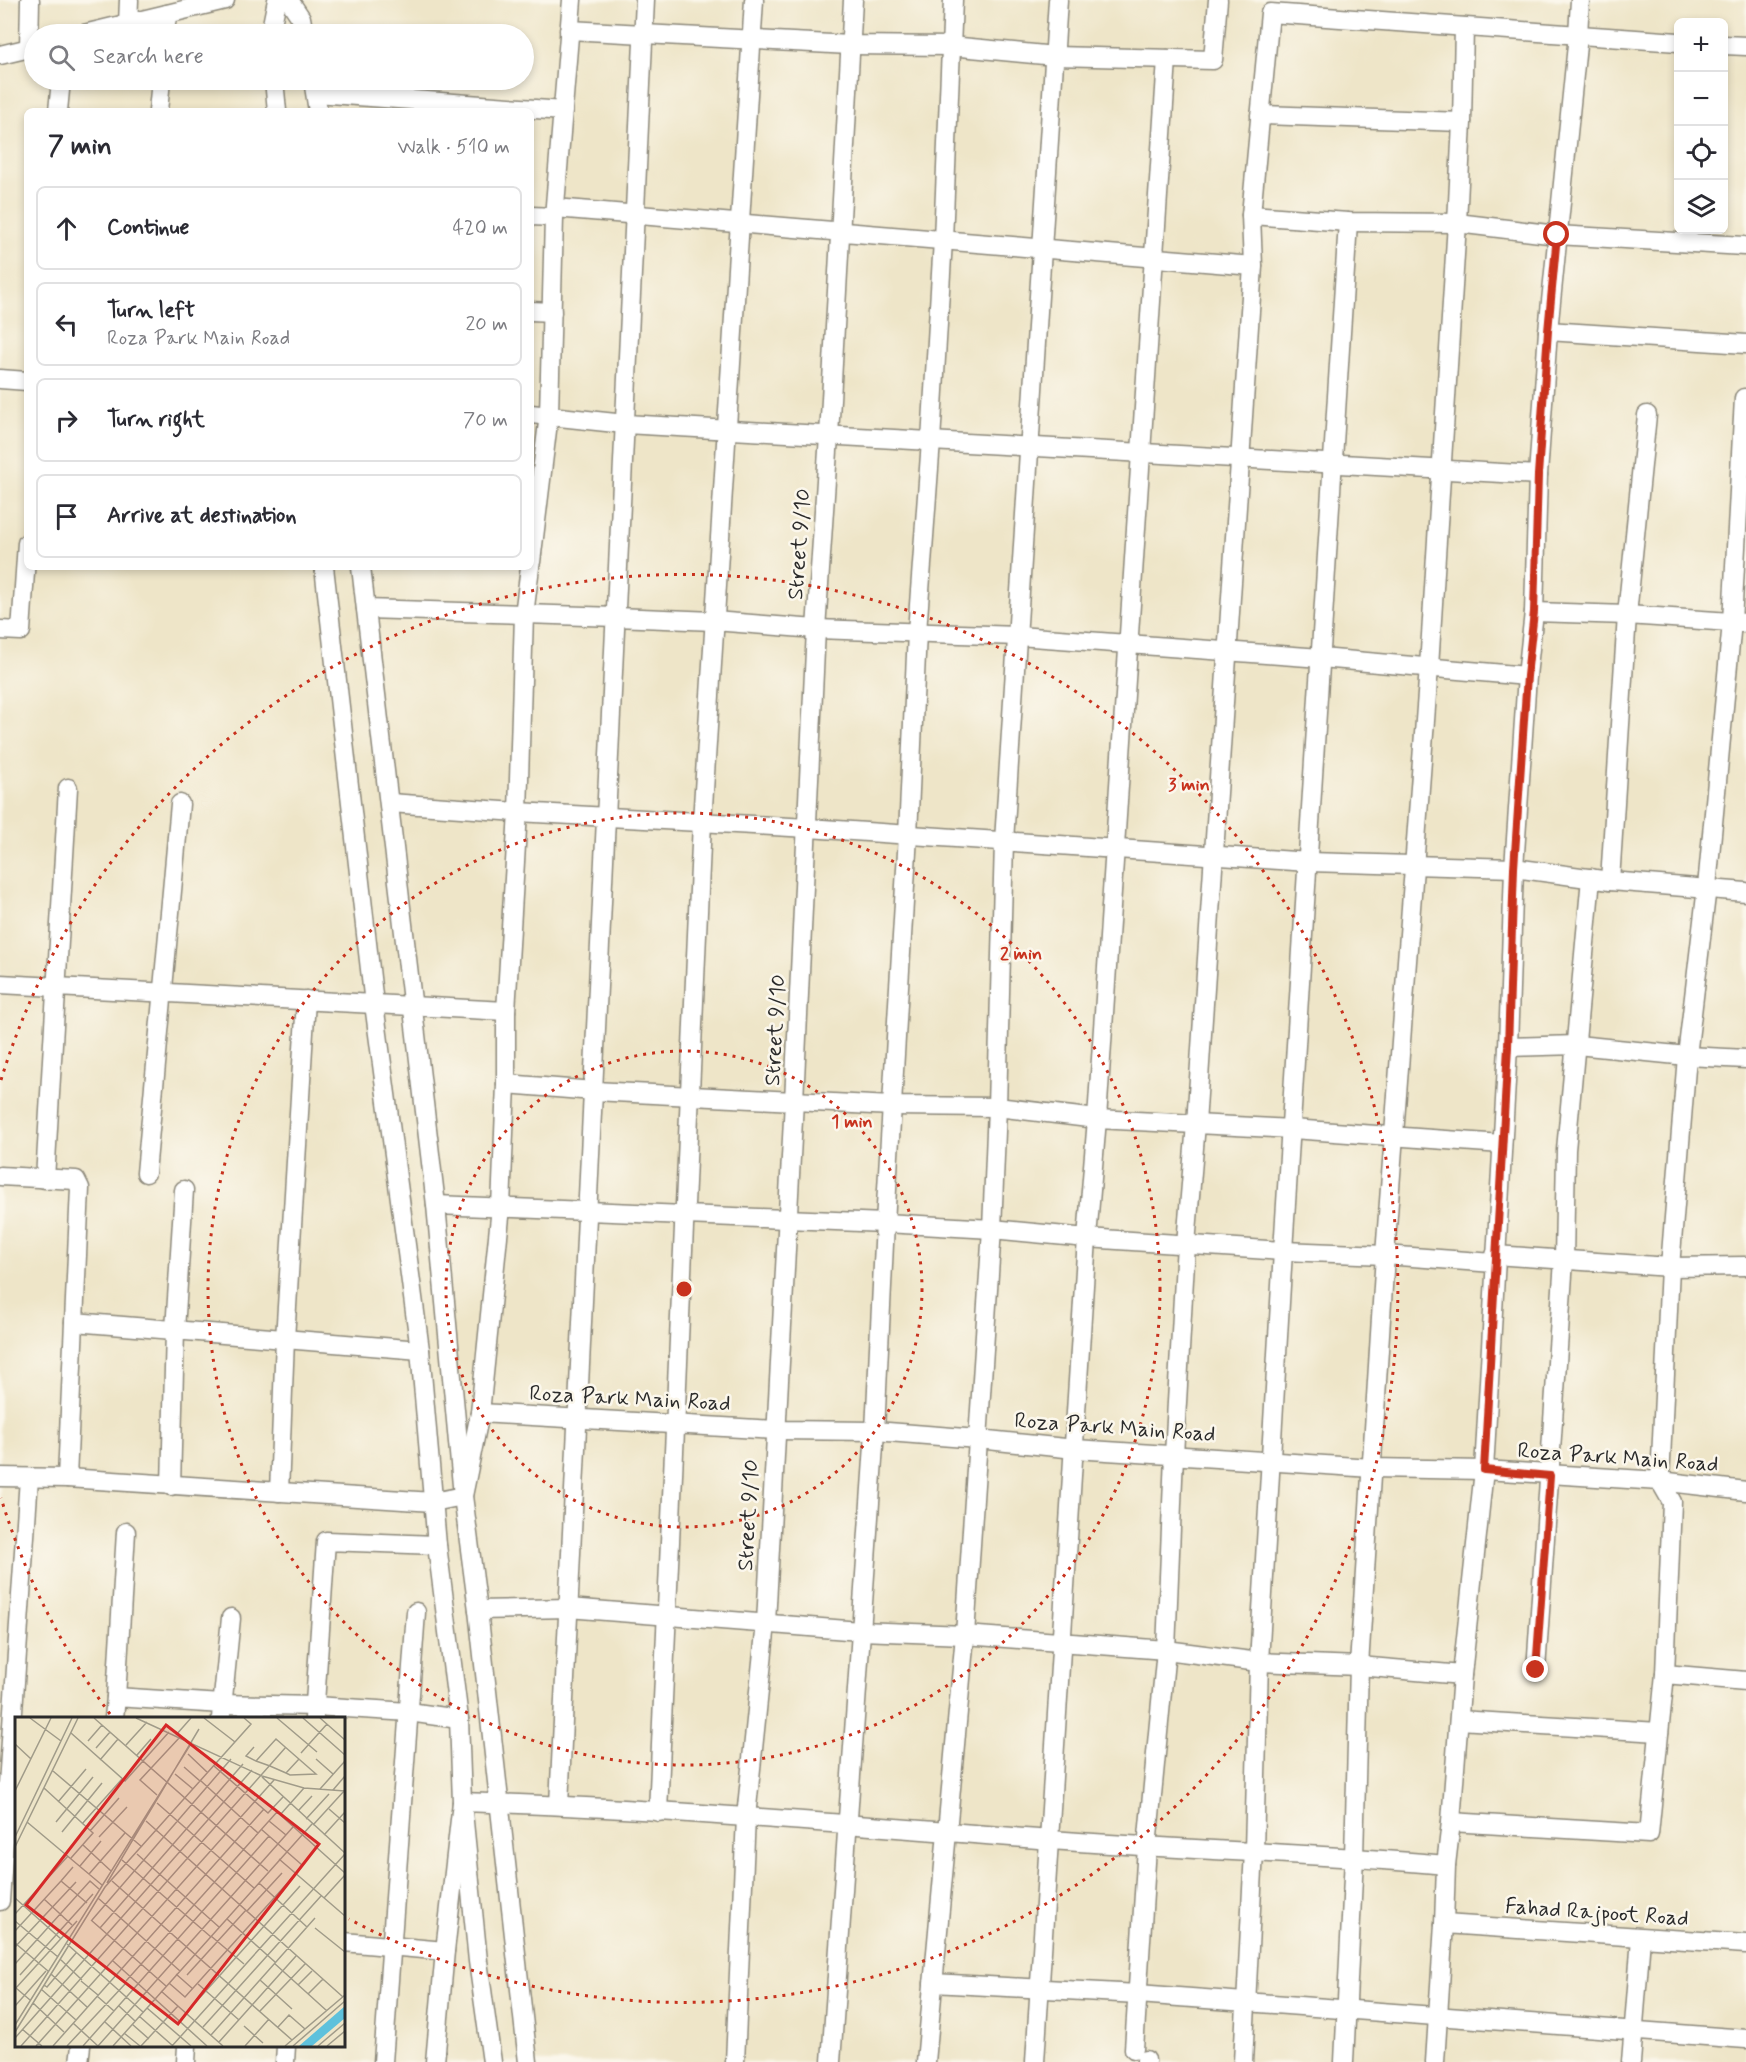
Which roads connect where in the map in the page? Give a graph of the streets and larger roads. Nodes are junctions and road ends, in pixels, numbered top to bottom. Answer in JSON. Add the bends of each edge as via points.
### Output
{"nodes":[{"id":1,"x":30,"y":0,"type":"edge"},
{"id":2,"x":129,"y":0,"type":"edge"},
{"id":3,"x":277,"y":0,"type":"edge"},
{"id":4,"x":290,"y":0,"type":"edge"},
{"id":5,"x":572,"y":0,"type":"edge"},
{"id":6,"x":645,"y":0,"type":"edge"},
{"id":7,"x":754,"y":0,"type":"edge"},
{"id":8,"x":853,"y":0,"type":"edge"},
{"id":9,"x":953,"y":0,"type":"edge"},
{"id":10,"x":1058,"y":0,"type":"edge"},
{"id":11,"x":1218,"y":0,"type":"edge"},
{"id":12,"x":1580,"y":0,"type":"edge"},
{"id":13,"x":219,"y":1,"type":"edge"},
{"id":14,"x":1312,"y":7,"type":"edge"},
{"id":15,"x":167,"y":14,"type":"junction"},
{"id":16,"x":31,"y":24,"type":"edge"},
{"id":17,"x":128,"y":24,"type":"joint"},
{"id":18,"x":166,"y":24,"type":"edge"},
{"id":19,"x":272,"y":24,"type":"edge"},
{"id":20,"x":302,"y":24,"type":"edge"},
{"id":21,"x":1464,"y":27,"type":"junction"},
{"id":22,"x":569,"y":30,"type":"junction"},
{"id":23,"x":644,"y":34,"type":"junction"},
{"id":24,"x":1578,"y":35,"type":"junction"},
{"id":25,"x":751,"y":40,"type":"junction"},
{"id":26,"x":1674,"y":42,"type":"edge"},
{"id":27,"x":850,"y":45,"type":"junction"},
{"id":28,"x":1728,"y":45,"type":"edge"},
{"id":29,"x":950,"y":46,"type":"junction"},
{"id":30,"x":1746,"y":46,"type":"edge"},
{"id":31,"x":24,"y":49,"type":"edge"},
{"id":32,"x":0,"y":55,"type":"edge"},
{"id":33,"x":1055,"y":56,"type":"junction"},
{"id":34,"x":1167,"y":59,"type":"junction"},
{"id":35,"x":60,"y":90,"type":"edge"},
{"id":36,"x":160,"y":90,"type":"edge"},
{"id":37,"x":275,"y":90,"type":"edge"},
{"id":38,"x":316,"y":94,"type":"edge"},
{"id":39,"x":58,"y":108,"type":"edge"},
{"id":40,"x":158,"y":108,"type":"edge"},
{"id":41,"x":277,"y":108,"type":"edge"},
{"id":42,"x":519,"y":108,"type":"edge"},
{"id":43,"x":534,"y":109,"type":"edge"},
{"id":44,"x":563,"y":111,"type":"junction"},
{"id":45,"x":1260,"y":115,"type":"junction"},
{"id":46,"x":1462,"y":122,"type":"junction"},
{"id":47,"x":555,"y":213,"type":"junction"},
{"id":48,"x":635,"y":215,"type":"junction"},
{"id":49,"x":1251,"y":215,"type":"junction"},
{"id":50,"x":534,"y":216,"type":"edge"},
{"id":51,"x":1348,"y":222,"type":"junction"},
{"id":52,"x":740,"y":223,"type":"junction"},
{"id":53,"x":1456,"y":223,"type":"junction"},
{"id":54,"x":840,"y":232,"type":"junction"},
{"id":55,"x":1557,"y":235,"type":"junction"},
{"id":56,"x":943,"y":240,"type":"junction"},
{"id":57,"x":1744,"y":246,"type":"dead end"},
{"id":58,"x":1042,"y":248,"type":"junction"},
{"id":59,"x":1154,"y":258,"type":"junction"},
{"id":60,"x":1253,"y":266,"type":"junction"},
{"id":61,"x":534,"y":311,"type":"edge"},
{"id":62,"x":552,"y":312,"type":"junction"},
{"id":63,"x":1548,"y":331,"type":"junction"},
{"id":64,"x":1746,"y":344,"type":"edge"},
{"id":65,"x":0,"y":380,"type":"edge"},
{"id":66,"x":24,"y":381,"type":"edge"},
{"id":67,"x":1744,"y":398,"type":"dead end"},
{"id":68,"x":540,"y":414,"type":"edge"},
{"id":69,"x":1647,"y":415,"type":"dead end"},
{"id":70,"x":625,"y":424,"type":"junction"},
{"id":71,"x":727,"y":430,"type":"junction"},
{"id":72,"x":829,"y":436,"type":"junction"},
{"id":73,"x":931,"y":441,"type":"junction"},
{"id":74,"x":1030,"y":447,"type":"junction"},
{"id":75,"x":1141,"y":453,"type":"junction"},
{"id":76,"x":1240,"y":459,"type":"junction"},
{"id":77,"x":1333,"y":464,"type":"junction"},
{"id":78,"x":1441,"y":470,"type":"junction"},
{"id":79,"x":1538,"y":475,"type":"junction"},
{"id":80,"x":534,"y":513,"type":"edge"},
{"id":81,"x":25,"y":570,"type":"edge"},
{"id":82,"x":324,"y":570,"type":"edge"},
{"id":83,"x":361,"y":570,"type":"edge"},
{"id":84,"x":530,"y":570,"type":"edge"},
{"id":85,"x":366,"y":609,"type":"junction"},
{"id":86,"x":1534,"y":612,"type":"junction"},
{"id":87,"x":524,"y":615,"type":"junction"},
{"id":88,"x":1628,"y":615,"type":"junction"},
{"id":89,"x":615,"y":617,"type":"junction"},
{"id":90,"x":714,"y":621,"type":"junction"},
{"id":91,"x":1739,"y":622,"type":"edge"},
{"id":92,"x":816,"y":629,"type":"junction"},
{"id":93,"x":0,"y":630,"type":"edge"},
{"id":94,"x":917,"y":632,"type":"junction"},
{"id":95,"x":1018,"y":636,"type":"junction"},
{"id":96,"x":1128,"y":644,"type":"junction"},
{"id":97,"x":1227,"y":651,"type":"junction"},
{"id":98,"x":1321,"y":658,"type":"junction"},
{"id":99,"x":1430,"y":667,"type":"junction"},
{"id":100,"x":1527,"y":676,"type":"junction"},
{"id":101,"x":68,"y":788,"type":"dead end"},
{"id":102,"x":390,"y":803,"type":"junction"},
{"id":103,"x":180,"y":804,"type":"dead end"},
{"id":104,"x":518,"y":812,"type":"junction"},
{"id":105,"x":607,"y":816,"type":"junction"},
{"id":106,"x":702,"y":822,"type":"junction"},
{"id":107,"x":808,"y":828,"type":"junction"},
{"id":108,"x":908,"y":835,"type":"junction"},
{"id":109,"x":1004,"y":841,"type":"junction"},
{"id":110,"x":1114,"y":849,"type":"junction"},
{"id":111,"x":1214,"y":855,"type":"junction"},
{"id":112,"x":1309,"y":862,"type":"junction"},
{"id":113,"x":1415,"y":864,"type":"junction"},
{"id":114,"x":1514,"y":868,"type":"junction"},
{"id":115,"x":1591,"y":878,"type":"junction"},
{"id":116,"x":1610,"y":881,"type":"junction"},
{"id":117,"x":1707,"y":887,"type":"junction"},
{"id":118,"x":1746,"y":892,"type":"edge"},
{"id":119,"x":0,"y":984,"type":"edge"},
{"id":120,"x":56,"y":987,"type":"junction"},
{"id":121,"x":161,"y":993,"type":"junction"},
{"id":122,"x":306,"y":1000,"type":"junction"},
{"id":123,"x":374,"y":1004,"type":"junction"},
{"id":124,"x":413,"y":1005,"type":"junction"},
{"id":125,"x":506,"y":1011,"type":"junction"},
{"id":126,"x":1577,"y":1046,"type":"junction"},
{"id":127,"x":1508,"y":1047,"type":"junction"},
{"id":128,"x":1687,"y":1056,"type":"junction"},
{"id":129,"x":1746,"y":1059,"type":"edge"},
{"id":130,"x":506,"y":1084,"type":"junction"},
{"id":131,"x":594,"y":1091,"type":"junction"},
{"id":132,"x":691,"y":1096,"type":"junction"},
{"id":133,"x":794,"y":1101,"type":"junction"},
{"id":134,"x":892,"y":1106,"type":"junction"},
{"id":135,"x":997,"y":1107,"type":"junction"},
{"id":136,"x":1097,"y":1119,"type":"junction"},
{"id":137,"x":1196,"y":1124,"type":"junction"},
{"id":138,"x":1292,"y":1129,"type":"junction"},
{"id":139,"x":1394,"y":1137,"type":"junction"},
{"id":140,"x":1502,"y":1144,"type":"junction"},
{"id":141,"x":146,"y":1173,"type":"dead end"},
{"id":142,"x":0,"y":1176,"type":"edge"},
{"id":143,"x":45,"y":1179,"type":"junction"},
{"id":144,"x":184,"y":1190,"type":"dead end"},
{"id":145,"x":436,"y":1205,"type":"junction"},
{"id":146,"x":501,"y":1207,"type":"junction"},
{"id":147,"x":587,"y":1211,"type":"junction"},
{"id":148,"x":685,"y":1215,"type":"junction"},
{"id":149,"x":787,"y":1219,"type":"junction"},
{"id":150,"x":885,"y":1223,"type":"junction"},
{"id":151,"x":992,"y":1229,"type":"junction"},
{"id":152,"x":1087,"y":1238,"type":"junction"},
{"id":153,"x":1186,"y":1244,"type":"junction"},
{"id":154,"x":1283,"y":1251,"type":"junction"},
{"id":155,"x":1385,"y":1255,"type":"junction"},
{"id":156,"x":1495,"y":1259,"type":"junction"},
{"id":157,"x":1564,"y":1260,"type":"junction"},
{"id":158,"x":1746,"y":1266,"type":"edge"},
{"id":159,"x":1670,"y":1267,"type":"junction"},
{"id":160,"x":74,"y":1322,"type":"junction"},
{"id":161,"x":175,"y":1330,"type":"junction"},
{"id":162,"x":285,"y":1339,"type":"junction"},
{"id":163,"x":420,"y":1350,"type":"junction"},
{"id":164,"x":480,"y":1413,"type":"junction"},
{"id":165,"x":577,"y":1418,"type":"junction"},
{"id":166,"x":675,"y":1424,"type":"junction"},
{"id":167,"x":776,"y":1430,"type":"junction"},
{"id":168,"x":875,"y":1431,"type":"junction"},
{"id":169,"x":978,"y":1439,"type":"junction"},
{"id":170,"x":1075,"y":1449,"type":"junction"},
{"id":171,"x":1174,"y":1455,"type":"junction"},
{"id":172,"x":1272,"y":1462,"type":"junction"},
{"id":173,"x":1372,"y":1468,"type":"junction"},
{"id":174,"x":1484,"y":1470,"type":"junction"},
{"id":175,"x":1550,"y":1476,"type":"junction"},
{"id":176,"x":0,"y":1477,"type":"edge"},
{"id":177,"x":29,"y":1478,"type":"junction"},
{"id":178,"x":67,"y":1478,"type":"junction"},
{"id":179,"x":1660,"y":1481,"type":"junction"},
{"id":180,"x":171,"y":1486,"type":"junction"},
{"id":181,"x":1746,"y":1491,"type":"edge"},
{"id":182,"x":279,"y":1492,"type":"junction"},
{"id":183,"x":463,"y":1496,"type":"junction"},
{"id":184,"x":433,"y":1502,"type":"junction"},
{"id":185,"x":126,"y":1532,"type":"dead end"},
{"id":186,"x":437,"y":1545,"type":"junction"},
{"id":187,"x":568,"y":1608,"type":"junction"},
{"id":188,"x":478,"y":1610,"type":"junction"},
{"id":189,"x":416,"y":1612,"type":"dead end"},
{"id":190,"x":667,"y":1616,"type":"junction"},
{"id":191,"x":231,"y":1618,"type":"dead end"},
{"id":192,"x":765,"y":1623,"type":"junction"},
{"id":193,"x":860,"y":1631,"type":"junction"},
{"id":194,"x":965,"y":1635,"type":"junction"},
{"id":195,"x":1062,"y":1643,"type":"junction"},
{"id":196,"x":1166,"y":1650,"type":"junction"},
{"id":197,"x":1259,"y":1662,"type":"junction"},
{"id":198,"x":1359,"y":1666,"type":"junction"},
{"id":199,"x":1536,"y":1670,"type":"dead end"},
{"id":200,"x":1665,"y":1674,"type":"junction"},
{"id":201,"x":1462,"y":1675,"type":"junction"},
{"id":202,"x":1746,"y":1681,"type":"edge"},
{"id":203,"x":116,"y":1697,"type":"junction"},
{"id":204,"x":221,"y":1711,"type":"edge"},
{"id":205,"x":314,"y":1712,"type":"edge"},
{"id":206,"x":409,"y":1712,"type":"junction"},
{"id":207,"x":114,"y":1717,"type":"edge"},
{"id":208,"x":459,"y":1719,"type":"junction"},
{"id":209,"x":1459,"y":1720,"type":"junction"},
{"id":210,"x":1659,"y":1732,"type":"junction"},
{"id":211,"x":462,"y":1802,"type":"junction"},
{"id":212,"x":499,"y":1803,"type":"junction"},
{"id":213,"x":559,"y":1805,"type":"junction"},
{"id":214,"x":658,"y":1812,"type":"junction"},
{"id":215,"x":746,"y":1817,"type":"junction"},
{"id":216,"x":1451,"y":1822,"type":"junction"},
{"id":217,"x":849,"y":1825,"type":"junction"},
{"id":218,"x":947,"y":1831,"type":"junction"},
{"id":219,"x":1049,"y":1840,"type":"junction"},
{"id":220,"x":1147,"y":1846,"type":"junction"},
{"id":221,"x":1254,"y":1851,"type":"junction"},
{"id":222,"x":1354,"y":1857,"type":"junction"},
{"id":223,"x":1446,"y":1864,"type":"junction"},
{"id":224,"x":0,"y":1901,"type":"edge"},
{"id":225,"x":1444,"y":1924,"type":"junction"},
{"id":226,"x":1641,"y":1938,"type":"junction"},
{"id":227,"x":345,"y":1942,"type":"edge"},
{"id":228,"x":1746,"y":1944,"type":"edge"},
{"id":229,"x":392,"y":1947,"type":"junction"},
{"id":230,"x":445,"y":1952,"type":"junction"},
{"id":231,"x":933,"y":1983,"type":"junction"},
{"id":232,"x":1040,"y":1988,"type":"junction"},
{"id":233,"x":1138,"y":1994,"type":"junction"},
{"id":234,"x":1247,"y":2002,"type":"junction"},
{"id":235,"x":1346,"y":2009,"type":"junction"},
{"id":236,"x":1439,"y":2016,"type":"junction"},
{"id":237,"x":1633,"y":2031,"type":"junction"},
{"id":238,"x":1746,"y":2039,"type":"edge"},
{"id":239,"x":81,"y":2047,"type":"edge"},
{"id":240,"x":187,"y":2047,"type":"edge"},
{"id":241,"x":286,"y":2047,"type":"edge"},
{"id":242,"x":1142,"y":2057,"type":"edge"},
{"id":243,"x":79,"y":2062,"type":"edge"},
{"id":244,"x":186,"y":2062,"type":"edge"},
{"id":245,"x":285,"y":2062,"type":"edge"},
{"id":246,"x":383,"y":2062,"type":"edge"},
{"id":247,"x":435,"y":2062,"type":"edge"},
{"id":248,"x":492,"y":2062,"type":"edge"},
{"id":249,"x":528,"y":2062,"type":"edge"},
{"id":250,"x":735,"y":2062,"type":"edge"},
{"id":251,"x":831,"y":2062,"type":"edge"},
{"id":252,"x":926,"y":2062,"type":"edge"},
{"id":253,"x":1035,"y":2062,"type":"edge"},
{"id":254,"x":1243,"y":2062,"type":"edge"},
{"id":255,"x":1344,"y":2062,"type":"edge"},
{"id":256,"x":1435,"y":2062,"type":"edge"},
{"id":257,"x":1631,"y":2062,"type":"edge"}],
"edges":[{"from":1,"to":16,"type":"street"},
{"from":2,"to":17,"type":"street"},
{"from":3,"to":19,"type":"street"},
{"from":4,"to":20,"type":"street"},
{"from":5,"to":22,"type":"street"},
{"from":6,"to":23,"type":"street"},
{"from":7,"to":25,"type":"street"},
{"from":8,"to":27,"type":"street","name":"Street 9/10"},
{"from":9,"to":29,"type":"street"},
{"from":10,"to":33,"type":"street"},
{"from":11,"to":34,"type":"street","via":[[1213,60]]},
{"from":12,"to":24,"type":"street"},
{"from":13,"to":15,"type":"street"},
{"from":14,"to":21,"type":"street"},
{"from":14,"to":45,"type":"street","via":[[1270,13]]},
{"from":15,"to":17,"type":"street"},
{"from":15,"to":18,"type":"street"},
{"from":21,"to":24,"type":"street"},
{"from":21,"to":46,"type":"street"},
{"from":22,"to":23,"type":"street"},
{"from":22,"to":44,"type":"street"},
{"from":23,"to":25,"type":"street"},
{"from":23,"to":48,"type":"street"},
{"from":24,"to":26,"type":"street"},
{"from":24,"to":55,"type":"street"},
{"from":25,"to":27,"type":"street"},
{"from":25,"to":52,"type":"street"},
{"from":27,"to":29,"type":"street"},
{"from":27,"to":54,"type":"street","name":"Street 9/10"},
{"from":28,"to":30,"type":"street"},
{"from":29,"to":33,"type":"street"},
{"from":29,"to":56,"type":"street"},
{"from":31,"to":32,"type":"street"},
{"from":33,"to":34,"type":"street"},
{"from":33,"to":58,"type":"street"},
{"from":34,"to":59,"type":"street"},
{"from":35,"to":39,"type":"street"},
{"from":36,"to":40,"type":"street"},
{"from":37,"to":41,"type":"street"},
{"from":38,"to":42,"type":"street"},
{"from":43,"to":44,"type":"street"},
{"from":44,"to":47,"type":"street"},
{"from":45,"to":46,"type":"street"},
{"from":45,"to":49,"type":"street"},
{"from":46,"to":53,"type":"street"},
{"from":47,"to":48,"type":"street"},
{"from":47,"to":50,"type":"street"},
{"from":47,"to":62,"type":"street"},
{"from":48,"to":52,"type":"street"},
{"from":48,"to":70,"type":"street"},
{"from":49,"to":51,"type":"street"},
{"from":49,"to":60,"type":"street"},
{"from":51,"to":53,"type":"street"},
{"from":51,"to":77,"type":"street"},
{"from":52,"to":54,"type":"street"},
{"from":52,"to":71,"type":"street"},
{"from":53,"to":55,"type":"street"},
{"from":53,"to":78,"type":"street"},
{"from":54,"to":56,"type":"street"},
{"from":54,"to":72,"type":"street","name":"Street 9/10"},
{"from":55,"to":57,"type":"street"},
{"from":55,"to":63,"type":"street"},
{"from":56,"to":58,"type":"street"},
{"from":56,"to":73,"type":"street"},
{"from":58,"to":59,"type":"street"},
{"from":58,"to":74,"type":"street"},
{"from":59,"to":60,"type":"street"},
{"from":59,"to":75,"type":"street"},
{"from":60,"to":76,"type":"street"},
{"from":61,"to":62,"type":"street"},
{"from":62,"to":68,"type":"street"},
{"from":63,"to":64,"type":"street"},
{"from":63,"to":79,"type":"street"},
{"from":65,"to":66,"type":"street"},
{"from":67,"to":91,"type":"street"},
{"from":68,"to":70,"type":"street"},
{"from":68,"to":80,"type":"street"},
{"from":69,"to":88,"type":"street"},
{"from":70,"to":71,"type":"street"},
{"from":70,"to":89,"type":"street"},
{"from":71,"to":72,"type":"street"},
{"from":71,"to":90,"type":"street"},
{"from":72,"to":73,"type":"street"},
{"from":72,"to":92,"type":"street","name":"Street 9/10"},
{"from":73,"to":74,"type":"street"},
{"from":73,"to":94,"type":"street"},
{"from":74,"to":75,"type":"street"},
{"from":74,"to":95,"type":"street"},
{"from":75,"to":76,"type":"street"},
{"from":75,"to":96,"type":"street"},
{"from":76,"to":77,"type":"street"},
{"from":76,"to":97,"type":"street"},
{"from":77,"to":78,"type":"street"},
{"from":77,"to":98,"type":"street"},
{"from":78,"to":79,"type":"street"},
{"from":78,"to":99,"type":"street"},
{"from":79,"to":86,"type":"street"},
{"from":81,"to":93,"type":"street","via":[[21,631]]},
{"from":82,"to":123,"type":"street"},
{"from":83,"to":85,"type":"street"},
{"from":84,"to":87,"type":"street"},
{"from":85,"to":87,"type":"street"},
{"from":85,"to":102,"type":"street"},
{"from":86,"to":88,"type":"street"},
{"from":86,"to":100,"type":"street"},
{"from":87,"to":89,"type":"street"},
{"from":87,"to":104,"type":"street"},
{"from":88,"to":91,"type":"street"},
{"from":88,"to":116,"type":"street"},
{"from":89,"to":90,"type":"street"},
{"from":89,"to":105,"type":"street"},
{"from":90,"to":92,"type":"street"},
{"from":90,"to":106,"type":"street"},
{"from":91,"to":117,"type":"street"},
{"from":92,"to":94,"type":"street"},
{"from":92,"to":107,"type":"street","name":"Street 9/10"},
{"from":94,"to":95,"type":"street"},
{"from":94,"to":108,"type":"street"},
{"from":95,"to":96,"type":"street"},
{"from":95,"to":109,"type":"street"},
{"from":96,"to":97,"type":"street"},
{"from":96,"to":110,"type":"street"},
{"from":97,"to":98,"type":"street"},
{"from":97,"to":111,"type":"street"},
{"from":98,"to":99,"type":"street"},
{"from":98,"to":112,"type":"street"},
{"from":99,"to":100,"type":"street"},
{"from":99,"to":113,"type":"street"},
{"from":100,"to":114,"type":"street"},
{"from":101,"to":120,"type":"street"},
{"from":102,"to":104,"type":"street"},
{"from":102,"to":124,"type":"street"},
{"from":103,"to":121,"type":"street"},
{"from":104,"to":105,"type":"street"},
{"from":104,"to":125,"type":"street"},
{"from":105,"to":106,"type":"street"},
{"from":105,"to":131,"type":"street"},
{"from":106,"to":107,"type":"street"},
{"from":106,"to":132,"type":"street"},
{"from":107,"to":108,"type":"street"},
{"from":107,"to":133,"type":"street","name":"Street 9/10"},
{"from":108,"to":109,"type":"street"},
{"from":108,"to":134,"type":"street"},
{"from":109,"to":110,"type":"street"},
{"from":109,"to":135,"type":"street"},
{"from":110,"to":111,"type":"street"},
{"from":110,"to":136,"type":"street"},
{"from":111,"to":112,"type":"street"},
{"from":111,"to":137,"type":"street"},
{"from":112,"to":113,"type":"street"},
{"from":112,"to":138,"type":"street"},
{"from":113,"to":114,"type":"street"},
{"from":113,"to":139,"type":"street"},
{"from":114,"to":115,"type":"street"},
{"from":114,"to":127,"type":"street"},
{"from":115,"to":116,"type":"street"},
{"from":115,"to":126,"type":"street"},
{"from":116,"to":117,"type":"street"},
{"from":117,"to":118,"type":"street"},
{"from":117,"to":128,"type":"street"},
{"from":119,"to":120,"type":"street"},
{"from":120,"to":121,"type":"street"},
{"from":120,"to":143,"type":"street"},
{"from":121,"to":122,"type":"street"},
{"from":121,"to":141,"type":"street"},
{"from":122,"to":123,"type":"street"},
{"from":122,"to":162,"type":"street"},
{"from":123,"to":124,"type":"street"},
{"from":123,"to":163,"type":"street"},
{"from":124,"to":125,"type":"street"},
{"from":124,"to":145,"type":"street"},
{"from":125,"to":130,"type":"street"},
{"from":126,"to":127,"type":"street"},
{"from":126,"to":128,"type":"street"},
{"from":126,"to":157,"type":"street","via":[[1566,1150]]},
{"from":127,"to":140,"type":"street"},
{"from":128,"to":129,"type":"street"},
{"from":128,"to":159,"type":"street"},
{"from":130,"to":131,"type":"street"},
{"from":130,"to":146,"type":"street"},
{"from":131,"to":132,"type":"street"},
{"from":131,"to":147,"type":"street"},
{"from":132,"to":133,"type":"street"},
{"from":132,"to":148,"type":"street"},
{"from":133,"to":134,"type":"street"},
{"from":133,"to":149,"type":"street","name":"Street 9/10"},
{"from":134,"to":135,"type":"street"},
{"from":134,"to":150,"type":"street"},
{"from":135,"to":136,"type":"street"},
{"from":135,"to":151,"type":"street"},
{"from":136,"to":137,"type":"street"},
{"from":136,"to":152,"type":"street"},
{"from":137,"to":138,"type":"street"},
{"from":137,"to":153,"type":"street"},
{"from":138,"to":139,"type":"street"},
{"from":138,"to":154,"type":"street"},
{"from":139,"to":140,"type":"street"},
{"from":139,"to":155,"type":"street"},
{"from":140,"to":156,"type":"street"},
{"from":142,"to":143,"type":"street"},
{"from":143,"to":160,"type":"street","via":[[76,1180],[80,1188]]},
{"from":144,"to":161,"type":"street"},
{"from":145,"to":146,"type":"street"},
{"from":145,"to":183,"type":"street"},
{"from":146,"to":147,"type":"street"},
{"from":146,"to":164,"type":"street"},
{"from":147,"to":148,"type":"street"},
{"from":147,"to":165,"type":"street"},
{"from":148,"to":149,"type":"street"},
{"from":148,"to":166,"type":"street"},
{"from":149,"to":150,"type":"street"},
{"from":149,"to":167,"type":"street","name":"Street 9/10"},
{"from":150,"to":151,"type":"street"},
{"from":150,"to":168,"type":"street"},
{"from":151,"to":152,"type":"street"},
{"from":151,"to":169,"type":"street"},
{"from":152,"to":153,"type":"street"},
{"from":152,"to":170,"type":"street"},
{"from":153,"to":154,"type":"street"},
{"from":153,"to":171,"type":"street"},
{"from":154,"to":155,"type":"street"},
{"from":154,"to":172,"type":"street"},
{"from":155,"to":156,"type":"street"},
{"from":155,"to":173,"type":"street"},
{"from":156,"to":157,"type":"street"},
{"from":156,"to":174,"type":"street"},
{"from":157,"to":159,"type":"street"},
{"from":157,"to":175,"type":"street"},
{"from":158,"to":159,"type":"street"},
{"from":159,"to":179,"type":"street"},
{"from":160,"to":161,"type":"street"},
{"from":160,"to":178,"type":"street"},
{"from":161,"to":162,"type":"street"},
{"from":161,"to":180,"type":"street"},
{"from":162,"to":163,"type":"street"},
{"from":162,"to":182,"type":"street"},
{"from":163,"to":184,"type":"street"},
{"from":164,"to":165,"type":"street","name":"Roza Park Main Road"},
{"from":164,"to":183,"type":"street"},
{"from":165,"to":166,"type":"street","name":"Roza Park Main Road"},
{"from":165,"to":187,"type":"street"},
{"from":166,"to":167,"type":"street","name":"Roza Park Main Road"},
{"from":166,"to":190,"type":"street"},
{"from":167,"to":168,"type":"street","name":"Roza Park Main Road"},
{"from":167,"to":192,"type":"street","name":"Street 9/10"},
{"from":168,"to":169,"type":"street","name":"Roza Park Main Road"},
{"from":168,"to":193,"type":"street"},
{"from":169,"to":170,"type":"street","name":"Roza Park Main Road"},
{"from":169,"to":194,"type":"street"},
{"from":170,"to":171,"type":"street","name":"Roza Park Main Road"},
{"from":170,"to":195,"type":"street"},
{"from":171,"to":172,"type":"street","name":"Roza Park Main Road"},
{"from":171,"to":196,"type":"street"},
{"from":172,"to":173,"type":"street","name":"Roza Park Main Road"},
{"from":172,"to":197,"type":"street"},
{"from":173,"to":174,"type":"street","name":"Roza Park Main Road"},
{"from":173,"to":198,"type":"street"},
{"from":174,"to":175,"type":"street","name":"Roza Park Main Road"},
{"from":174,"to":201,"type":"street"},
{"from":175,"to":179,"type":"street","name":"Roza Park Main Road"},
{"from":175,"to":199,"type":"street"},
{"from":176,"to":177,"type":"street"},
{"from":177,"to":178,"type":"street"},
{"from":177,"to":224,"type":"street"},
{"from":178,"to":180,"type":"street"},
{"from":179,"to":181,"type":"street","name":"Roza Park Main Road"},
{"from":179,"to":200,"type":"street","via":[[1672,1502]]},
{"from":180,"to":182,"type":"street"},
{"from":182,"to":184,"type":"street"},
{"from":183,"to":184,"type":"street"},
{"from":183,"to":188,"type":"street"},
{"from":184,"to":186,"type":"street"},
{"from":185,"to":203,"type":"street"},
{"from":186,"to":205,"type":"street","via":[[326,1541]]},
{"from":186,"to":208,"type":"street"},
{"from":187,"to":188,"type":"street"},
{"from":187,"to":190,"type":"street"},
{"from":187,"to":213,"type":"street"},
{"from":188,"to":212,"type":"street"},
{"from":189,"to":206,"type":"street"},
{"from":190,"to":192,"type":"street"},
{"from":190,"to":214,"type":"street"},
{"from":191,"to":204,"type":"street"},
{"from":192,"to":193,"type":"street"},
{"from":192,"to":215,"type":"street","name":"Street 9/10"},
{"from":193,"to":194,"type":"street"},
{"from":193,"to":217,"type":"street"},
{"from":194,"to":195,"type":"street"},
{"from":194,"to":218,"type":"street"},
{"from":195,"to":196,"type":"street"},
{"from":195,"to":219,"type":"street"},
{"from":196,"to":197,"type":"street"},
{"from":196,"to":220,"type":"street"},
{"from":197,"to":198,"type":"street"},
{"from":197,"to":221,"type":"street"},
{"from":198,"to":201,"type":"street"},
{"from":198,"to":222,"type":"street"},
{"from":200,"to":202,"type":"street"},
{"from":200,"to":210,"type":"street"},
{"from":201,"to":209,"type":"street"},
{"from":203,"to":204,"type":"street"},
{"from":203,"to":207,"type":"street"},
{"from":204,"to":205,"type":"street"},
{"from":205,"to":206,"type":"street"},
{"from":206,"to":208,"type":"street"},
{"from":206,"to":229,"type":"street"},
{"from":208,"to":211,"type":"street"},
{"from":209,"to":210,"type":"street"},
{"from":209,"to":216,"type":"street"},
{"from":210,"to":216,"type":"street","via":[[1649,1834]]},
{"from":211,"to":212,"type":"street"},
{"from":211,"to":230,"type":"street"},
{"from":211,"to":248,"type":"street"},
{"from":212,"to":213,"type":"street"},
{"from":212,"to":249,"type":"street"},
{"from":213,"to":214,"type":"street"},
{"from":214,"to":215,"type":"street"},
{"from":215,"to":217,"type":"street"},
{"from":215,"to":250,"type":"street","name":"Street 9/10"},
{"from":216,"to":223,"type":"street"},
{"from":217,"to":218,"type":"street"},
{"from":217,"to":251,"type":"street"},
{"from":218,"to":219,"type":"street"},
{"from":218,"to":231,"type":"street"},
{"from":219,"to":220,"type":"street"},
{"from":219,"to":232,"type":"street"},
{"from":220,"to":221,"type":"street"},
{"from":220,"to":233,"type":"street"},
{"from":221,"to":222,"type":"street"},
{"from":221,"to":234,"type":"street"},
{"from":222,"to":223,"type":"street"},
{"from":222,"to":235,"type":"street"},
{"from":223,"to":225,"type":"street"},
{"from":225,"to":226,"type":"street","name":"Fahad Rajpoot Road"},
{"from":225,"to":236,"type":"street"},
{"from":226,"to":228,"type":"street","name":"Fahad Rajpoot Road"},
{"from":226,"to":237,"type":"street"},
{"from":227,"to":229,"type":"street"},
{"from":229,"to":230,"type":"street"},
{"from":229,"to":246,"type":"street"},
{"from":230,"to":247,"type":"street"},
{"from":231,"to":232,"type":"street"},
{"from":231,"to":252,"type":"street"},
{"from":232,"to":233,"type":"street"},
{"from":232,"to":253,"type":"street"},
{"from":233,"to":234,"type":"street"},
{"from":233,"to":242,"type":"street"},
{"from":234,"to":235,"type":"street"},
{"from":234,"to":254,"type":"street"},
{"from":235,"to":236,"type":"street"},
{"from":235,"to":255,"type":"street"},
{"from":236,"to":237,"type":"street"},
{"from":236,"to":256,"type":"street"},
{"from":237,"to":238,"type":"street"},
{"from":237,"to":257,"type":"street"},
{"from":239,"to":243,"type":"street"},
{"from":240,"to":244,"type":"street"},
{"from":241,"to":245,"type":"street"}]}
